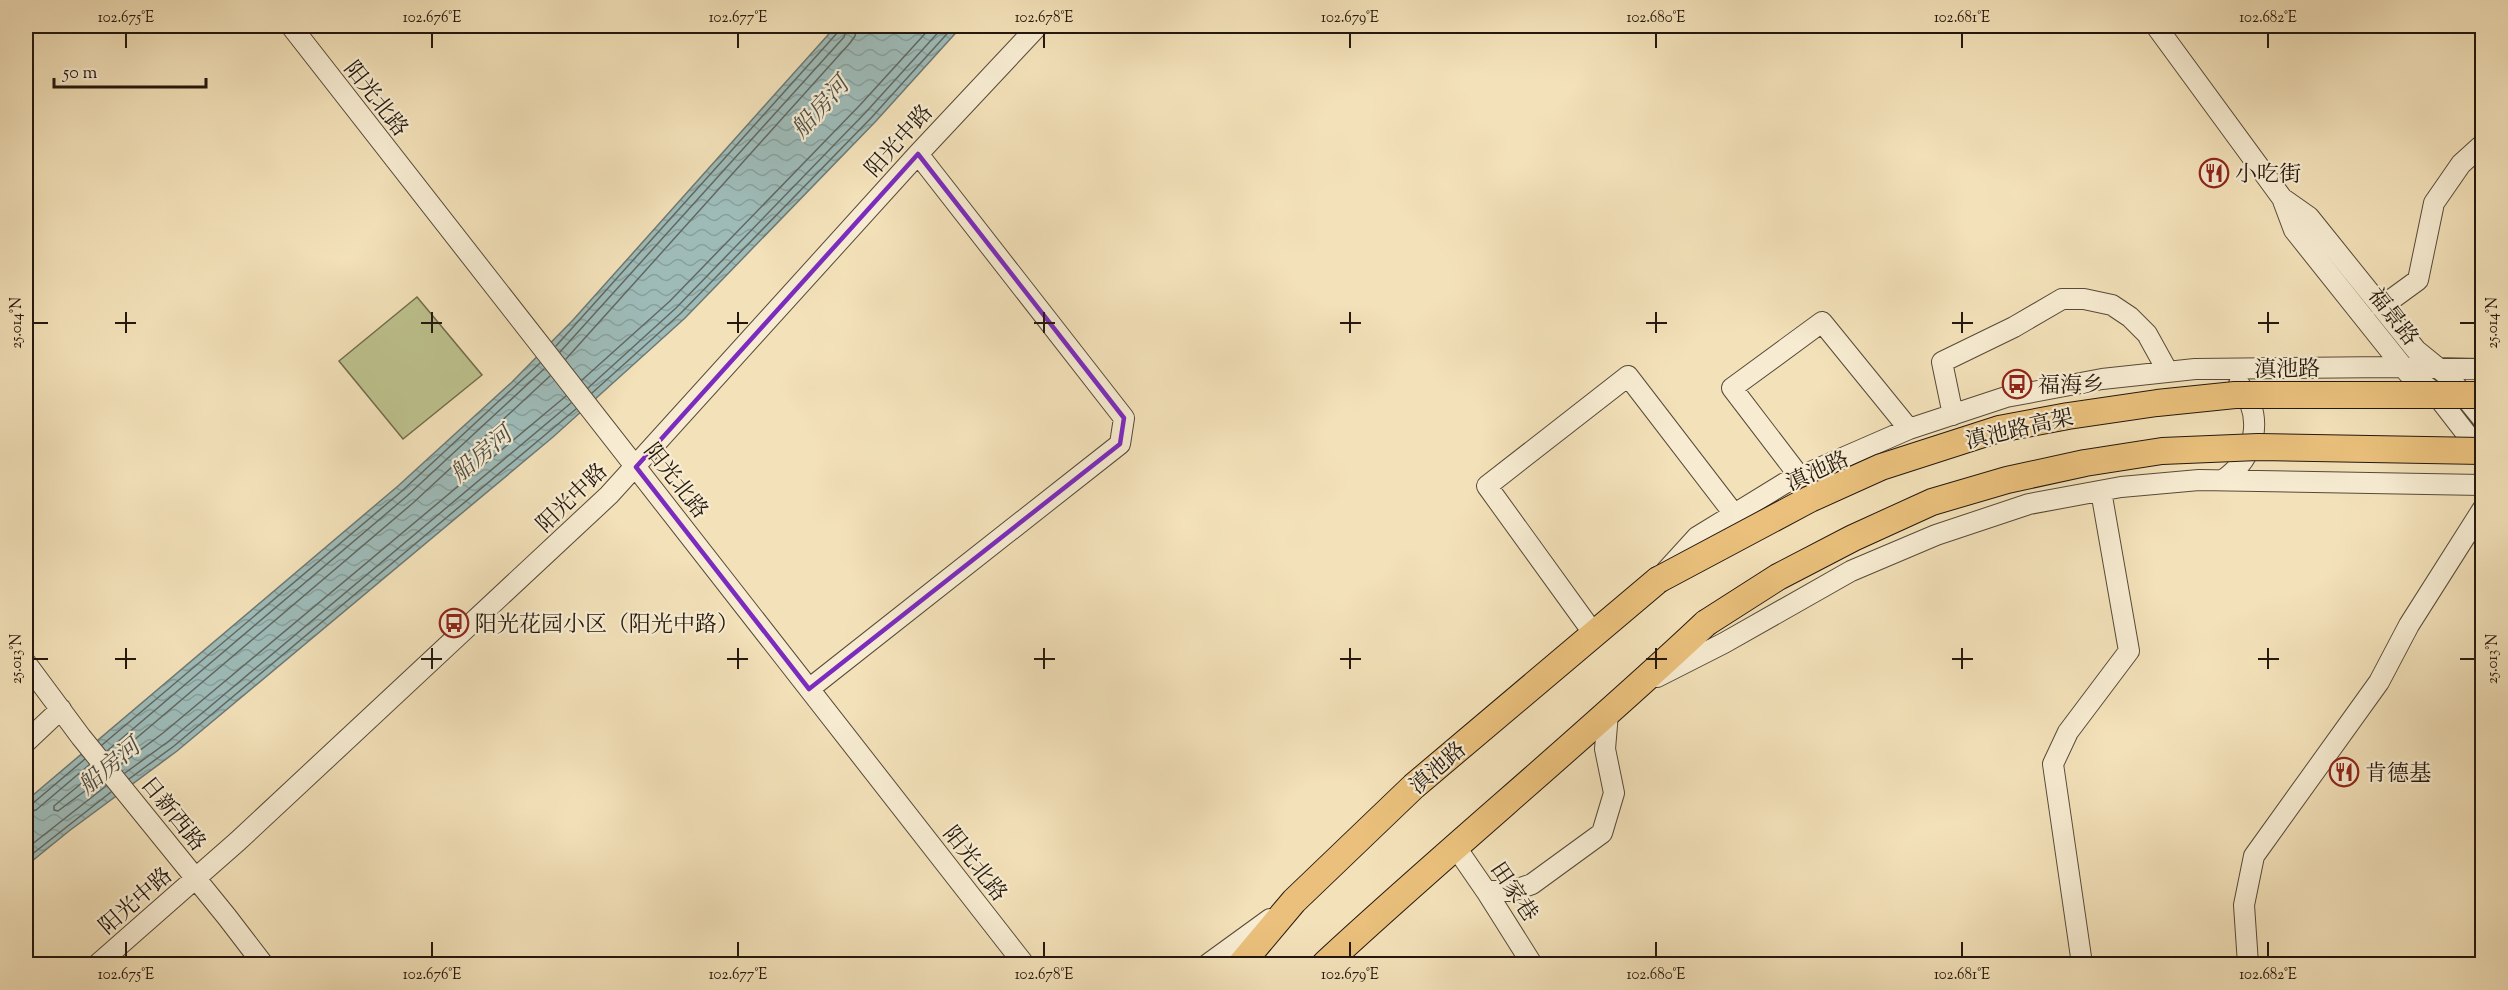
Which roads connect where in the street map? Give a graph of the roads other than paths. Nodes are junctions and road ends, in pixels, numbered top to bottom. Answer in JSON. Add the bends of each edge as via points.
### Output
{"nodes":[{"id":1,"x":291,"y":26,"type":"edge"},
{"id":2,"x":1038,"y":26,"type":"edge"},
{"id":3,"x":2156,"y":26,"type":"edge"},
{"id":4,"x":2482,"y":145,"type":"edge"},
{"id":5,"x":918,"y":154,"type":"junction"},
{"id":6,"x":2282,"y":198,"type":"junction"},
{"id":7,"x":2381,"y":308,"type":"junction"},
{"id":8,"x":2403,"y":367,"type":"junction"},
{"id":9,"x":2438,"y":368,"type":"junction"},
{"id":10,"x":2219,"y":369,"type":"junction"},
{"id":11,"x":2482,"y":369,"type":"edge"},
{"id":12,"x":2168,"y":372,"type":"junction"},
{"id":13,"x":2482,"y":395,"type":"edge"},
{"id":14,"x":1953,"y":415,"type":"junction"},
{"id":15,"x":2482,"y":418,"type":"edge"},
{"id":16,"x":1909,"y":429,"type":"junction"},
{"id":17,"x":2482,"y":452,"type":"edge"},
{"id":18,"x":636,"y":467,"type":"junction"},
{"id":19,"x":1800,"y":477,"type":"junction"},
{"id":20,"x":2223,"y":480,"type":"junction"},
{"id":21,"x":2482,"y":485,"type":"edge"},
{"id":22,"x":2101,"y":491,"type":"junction"},
{"id":23,"x":2482,"y":510,"type":"edge"},
{"id":24,"x":1734,"y":514,"type":"junction"},
{"id":25,"x":1658,"y":580,"type":"junction"},
{"id":26,"x":1594,"y":634,"type":"junction"},
{"id":27,"x":26,"y":663,"type":"edge"},
{"id":28,"x":1641,"y":684,"type":"junction"},
{"id":29,"x":809,"y":689,"type":"junction"},
{"id":30,"x":61,"y":709,"type":"junction"},
{"id":31,"x":1608,"y":713,"type":"junction"},
{"id":32,"x":26,"y":741,"type":"edge"},
{"id":33,"x":1455,"y":846,"type":"junction"},
{"id":34,"x":195,"y":879,"type":"junction"},
{"id":35,"x":1486,"y":891,"type":"junction"},
{"id":36,"x":1294,"y":901,"type":"junction"},
{"id":37,"x":1381,"y":912,"type":"junction"},
{"id":38,"x":98,"y":964,"type":"edge"},
{"id":39,"x":263,"y":964,"type":"edge"},
{"id":40,"x":1024,"y":964,"type":"edge"},
{"id":41,"x":1208,"y":964,"type":"edge"},
{"id":42,"x":1241,"y":964,"type":"edge"},
{"id":43,"x":1325,"y":964,"type":"edge"},
{"id":44,"x":1340,"y":964,"type":"edge"},
{"id":45,"x":1532,"y":964,"type":"edge"},
{"id":46,"x":2082,"y":964,"type":"edge"},
{"id":47,"x":2248,"y":964,"type":"edge"}],
"edges":[{"from":1,"to":18,"type":"street","name":"阳光北路"},
{"from":2,"to":5,"type":"street","name":"阳光中路"},
{"from":3,"to":6,"type":"street","name":"福景路"},
{"from":4,"to":7,"type":"street","via":[[2461,164],[2434,203],[2418,280]]},
{"from":5,"to":18,"type":"street","name":"阳光中路"},
{"from":5,"to":29,"type":"street","via":[[1124,418],[1120,444]]},
{"from":6,"to":7,"type":"street","name":"福景路","via":[[2309,218]]},
{"from":6,"to":8,"type":"street","name":"福景路","via":[[2294,230]]},
{"from":7,"to":9,"type":"street","name":"福景路","via":[[2416,350]]},
{"from":8,"to":9,"type":"street","name":"滇池路"},
{"from":8,"to":10,"type":"street","name":"滇池路"},
{"from":8,"to":17,"type":"street","name":"福景路","via":[[2434,392]]},
{"from":9,"to":11,"type":"street","name":"滇池路"},
{"from":9,"to":15,"type":"street","name":"福景路"},
{"from":10,"to":12,"type":"street","name":"滇池路"},
{"from":10,"to":20,"type":"street","via":[[2246,393],[2255,428],[2249,453]]},
{"from":12,"to":14,"type":"street","name":"滇池路","via":[[2018,394]]},
{"from":12,"to":14,"type":"street","via":[[2147,334],[2130,316],[2112,305],[2062,299],[1942,362]]},
{"from":13,"to":25,"type":"main road","name":"滇池路高架","bridge":true,"via":[[2235,395],[2079,414],[1999,429],[1871,472],[1789,510]]},
{"from":14,"to":16,"type":"street","name":"滇池路"},
{"from":16,"to":19,"type":"street","name":"滇池路"},
{"from":16,"to":19,"type":"street","via":[[1822,322],[1732,388]]},
{"from":17,"to":28,"type":"main road","bridge":true,"via":[[2258,447],[2162,451],[2018,477],[1932,502],[1778,577],[1706,623]]},
{"from":18,"to":29,"type":"street","name":"阳光北路"},
{"from":18,"to":34,"type":"street","name":"阳光中路"},
{"from":19,"to":24,"type":"street","name":"滇池路"},
{"from":20,"to":21,"type":"street"},
{"from":20,"to":22,"type":"street"},
{"from":22,"to":28,"type":"street","via":[[2029,504],[1936,535],[1851,571],[1724,643]]},
{"from":22,"to":46,"type":"street","via":[[2129,651],[2068,732],[2053,764]]},
{"from":23,"to":47,"type":"street","via":[[2409,625],[2379,682],[2254,856],[2244,905]]},
{"from":24,"to":25,"type":"street","name":"滇池路","via":[[1697,537]]},
{"from":24,"to":26,"type":"street","via":[[1628,376],[1487,486]]},
{"from":25,"to":26,"type":"main road","name":"滇池路"},
{"from":26,"to":36,"type":"main road","name":"滇池路","via":[[1414,786]]},
{"from":27,"to":30,"type":"street","name":"日新西路"},
{"from":28,"to":31,"type":"main road"},
{"from":29,"to":40,"type":"street","name":"阳光北路"},
{"from":30,"to":32,"type":"street"},
{"from":30,"to":34,"type":"street","name":"日新西路"},
{"from":31,"to":33,"type":"main road"},
{"from":31,"to":35,"type":"street","via":[[1605,749],[1614,793],[1602,832],[1532,884],[1512,891]]},
{"from":33,"to":35,"type":"street","name":"田家巷"},
{"from":33,"to":37,"type":"main road"},
{"from":34,"to":38,"type":"street","name":"阳光中路"},
{"from":34,"to":39,"type":"street","name":"日新西路"},
{"from":35,"to":45,"type":"street","name":"田家巷"},
{"from":36,"to":41,"type":"street","name":"滇池路"},
{"from":36,"to":42,"type":"main road","name":"滇池路"},
{"from":37,"to":43,"type":"main road"},
{"from":37,"to":44,"type":"street"}]}
